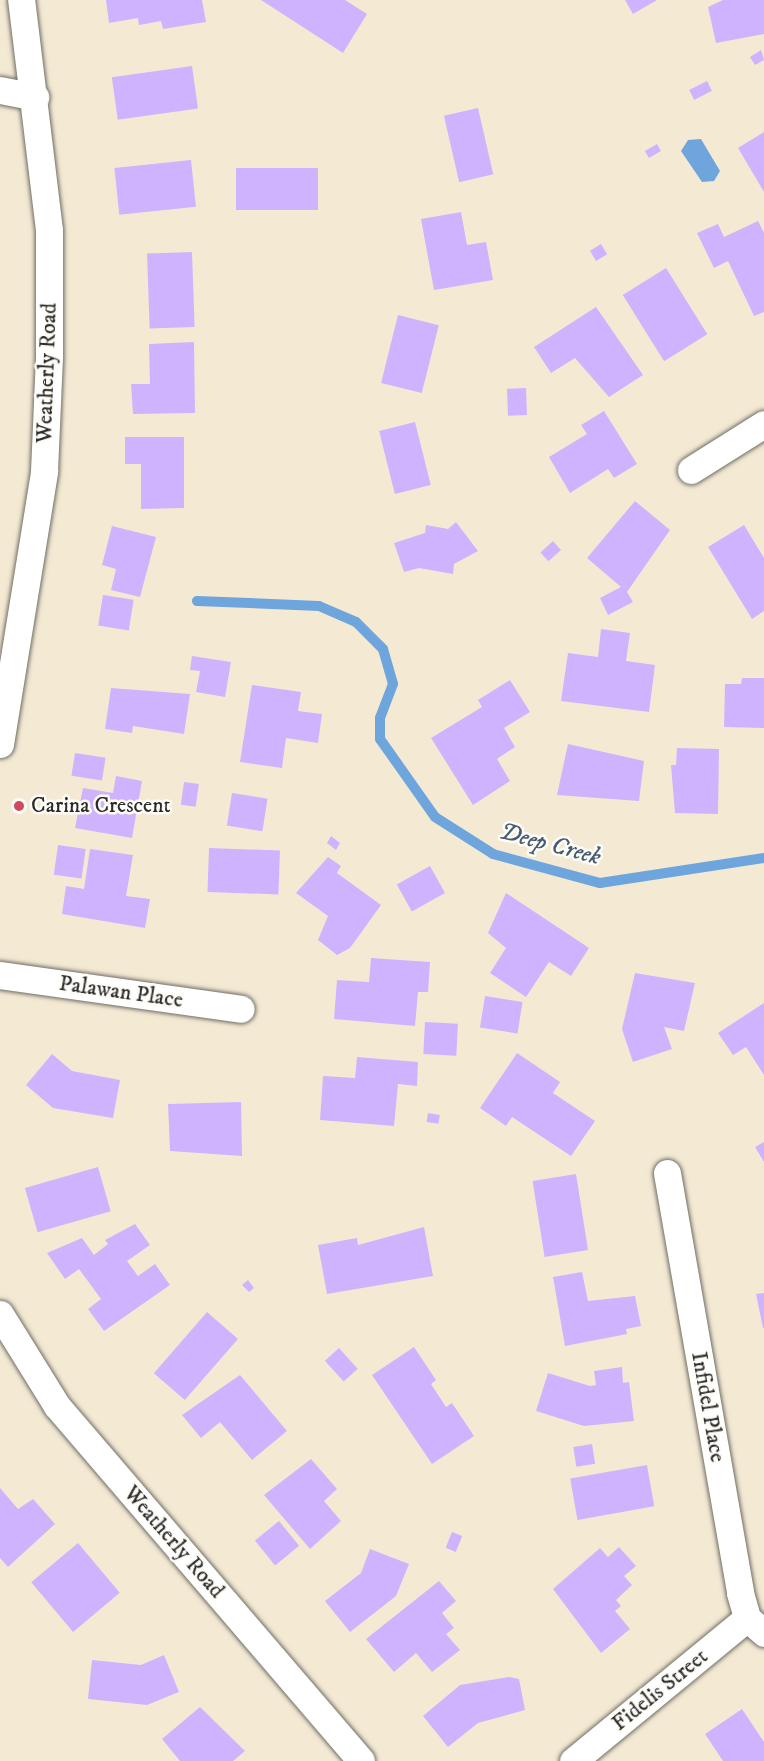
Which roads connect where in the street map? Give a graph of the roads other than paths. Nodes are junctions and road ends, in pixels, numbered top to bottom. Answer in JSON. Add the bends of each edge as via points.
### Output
{"nodes":[{"id":1,"x":21,"y":0,"type":"edge"},
{"id":2,"x":0,"y":90,"type":"edge"},
{"id":3,"x":35,"y":97,"type":"junction"},
{"id":4,"x":764,"y":424,"type":"edge"},
{"id":5,"x":691,"y":470,"type":"dead end"},
{"id":6,"x":0,"y":744,"type":"edge"},
{"id":7,"x":0,"y":975,"type":"edge"},
{"id":8,"x":241,"y":1009,"type":"dead end"},
{"id":9,"x":667,"y":1173,"type":"dead end"},
{"id":10,"x":0,"y":1314,"type":"edge"},
{"id":11,"x":755,"y":1626,"type":"edge"},
{"id":12,"x":361,"y":1761,"type":"edge"},
{"id":13,"x":573,"y":1761,"type":"edge"}],
"edges":[{"from":1,"to":3,"type":"street","name":"Weatherly Road"},
{"from":2,"to":3,"type":"street"},
{"from":3,"to":6,"type":"street","name":"Weatherly Road","via":[[49,230],[44,471]]},
{"from":4,"to":5,"type":"street"},
{"from":7,"to":8,"type":"street","name":"Palawan Place"},
{"from":9,"to":11,"type":"street","name":"Infidel Place"},
{"from":10,"to":12,"type":"street","name":"Weatherly Road","via":[[57,1406]]},
{"from":11,"to":13,"type":"street","name":"Fidelis Street"}]}
